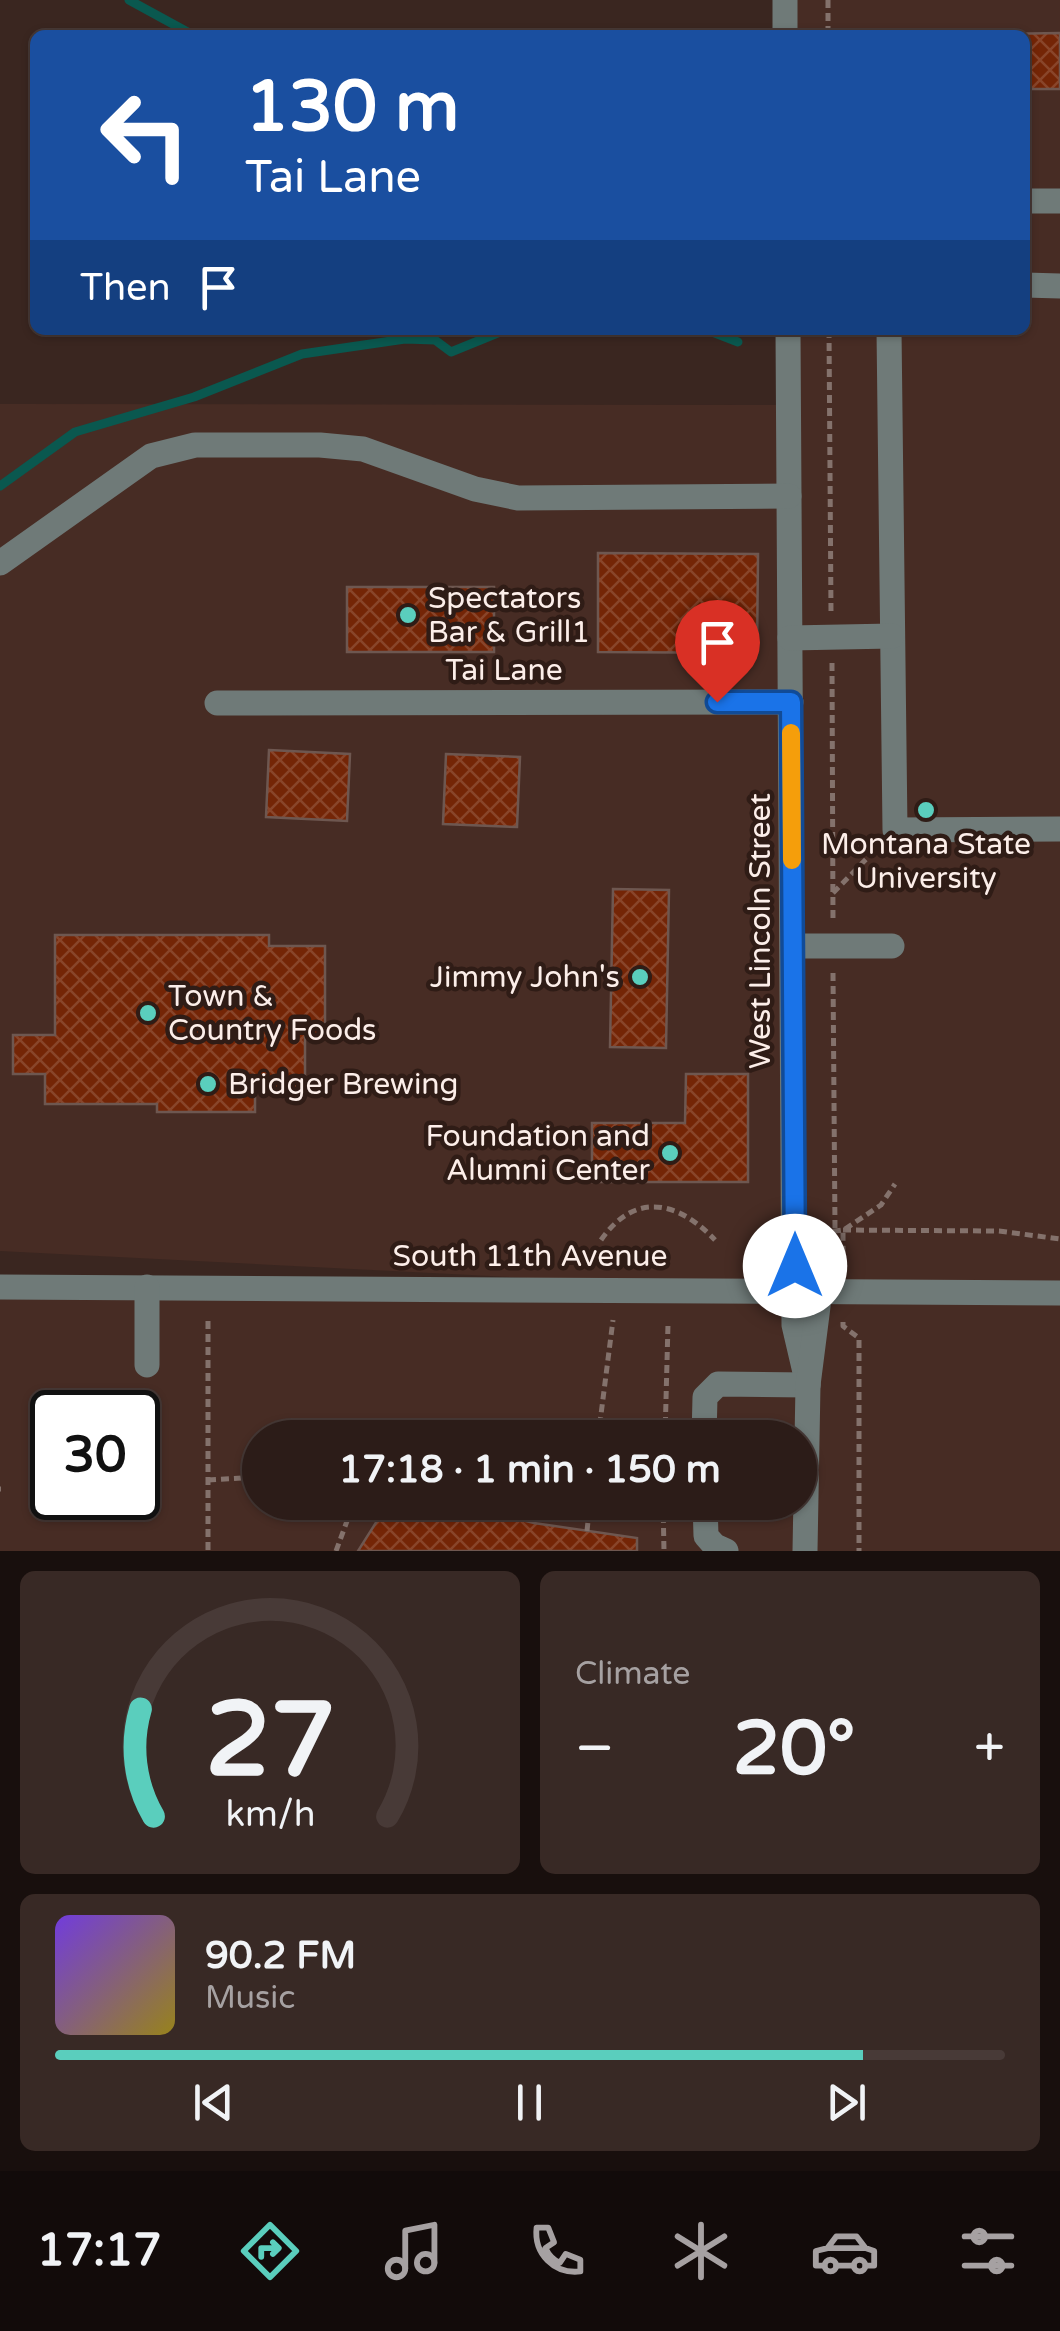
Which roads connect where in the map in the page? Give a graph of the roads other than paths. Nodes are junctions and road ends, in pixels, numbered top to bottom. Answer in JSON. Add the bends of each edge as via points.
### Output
{"nodes":[{"id":1,"x":785,"y":0,"type":"edge"},
{"id":2,"x":786,"y":30,"type":"edge"},
{"id":3,"x":1030,"y":201,"type":"edge"},
{"id":4,"x":1060,"y":201,"type":"edge"},
{"id":5,"x":1030,"y":285,"type":"edge"},
{"id":6,"x":1060,"y":286,"type":"edge"},
{"id":7,"x":788,"y":335,"type":"edge"},
{"id":8,"x":888,"y":335,"type":"edge"},
{"id":9,"x":789,"y":496,"type":"junction"},
{"id":10,"x":0,"y":563,"type":"edge"},
{"id":11,"x":892,"y":636,"type":"junction"},
{"id":12,"x":790,"y":638,"type":"junction"},
{"id":13,"x":791,"y":702,"type":"junction"},
{"id":14,"x":216,"y":703,"type":"dead end"},
{"id":15,"x":1060,"y":829,"type":"edge"},
{"id":16,"x":793,"y":946,"type":"junction"},
{"id":17,"x":892,"y":946,"type":"dead end"},
{"id":18,"x":0,"y":1286,"type":"edge"},
{"id":19,"x":148,"y":1287,"type":"junction"},
{"id":20,"x":808,"y":1291,"type":"junction"},
{"id":21,"x":1060,"y":1293,"type":"edge"},
{"id":22,"x":147,"y":1365,"type":"dead end"},
{"id":23,"x":808,"y":1385,"type":"junction"},
{"id":24,"x":704,"y":1420,"type":"edge"},
{"id":25,"x":706,"y":1520,"type":"edge"},
{"id":26,"x":726,"y":1551,"type":"edge"},
{"id":27,"x":806,"y":1551,"type":"edge"}],
"edges":[{"from":1,"to":2,"type":"street"},
{"from":3,"to":4,"type":"street"},
{"from":5,"to":6,"type":"street"},
{"from":7,"to":9,"type":"street","name":"West Lincoln Street"},
{"from":8,"to":11,"type":"street"},
{"from":9,"to":10,"type":"street","via":[[518,498],[363,449],[194,445],[151,456]]},
{"from":9,"to":12,"type":"street","name":"West Lincoln Street"},
{"from":11,"to":12,"type":"street"},
{"from":11,"to":15,"type":"street","via":[[895,830]]},
{"from":12,"to":13,"type":"street","name":"West Lincoln Street"},
{"from":13,"to":14,"type":"street","name":"Tai Lane"},
{"from":13,"to":16,"type":"street","name":"West Lincoln Street"},
{"from":16,"to":17,"type":"street"},
{"from":16,"to":20,"type":"street","name":"West Lincoln Street"},
{"from":18,"to":19,"type":"street","name":"South 11th Avenue"},
{"from":19,"to":20,"type":"street","name":"South 11th Avenue"},
{"from":19,"to":22,"type":"street"},
{"from":20,"to":21,"type":"street","name":"South 11th Avenue"},
{"from":20,"to":23,"type":"street","name":"West Lincoln Street","via":[[796,1340]]},
{"from":23,"to":24,"type":"street","via":[[718,1384],[704,1397]]},
{"from":23,"to":27,"type":"street","name":"West Lincoln Street"},
{"from":25,"to":26,"type":"street","via":[[706,1536]]}]}
